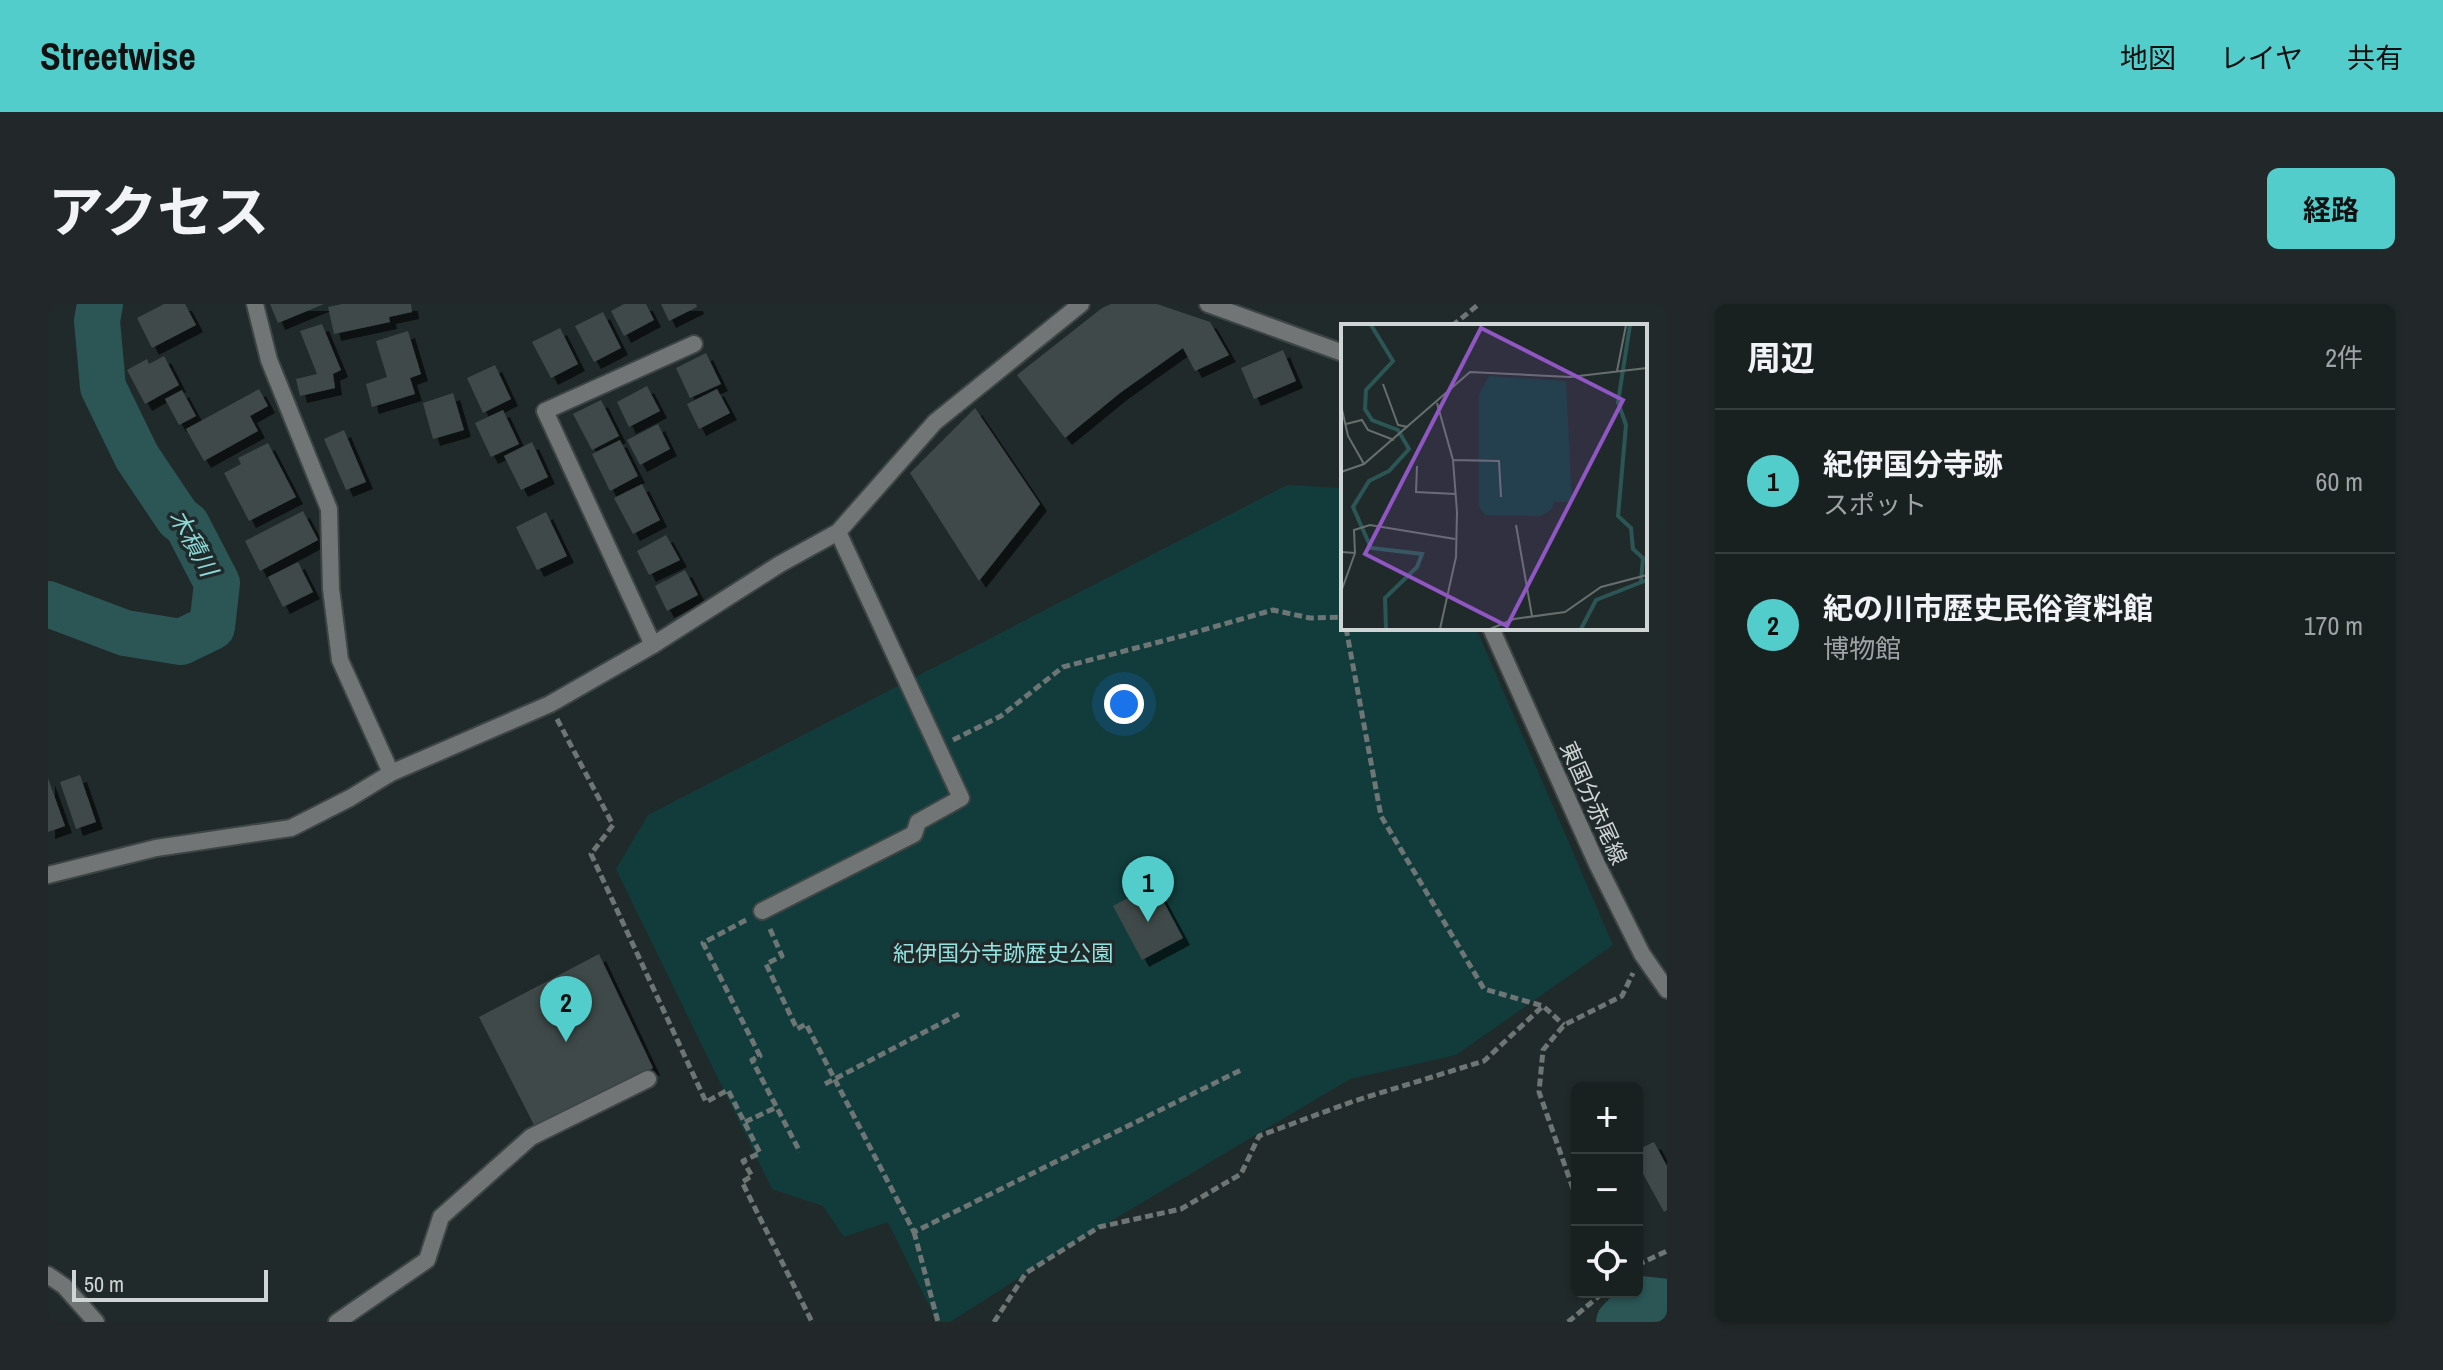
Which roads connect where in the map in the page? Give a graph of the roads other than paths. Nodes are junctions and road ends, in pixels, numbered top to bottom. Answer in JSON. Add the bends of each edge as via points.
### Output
{"nodes":[{"id":1,"x":255,"y":304,"type":"edge"},
{"id":2,"x":1081,"y":304,"type":"edge"},
{"id":3,"x":1208,"y":304,"type":"edge"},
{"id":4,"x":694,"y":344,"type":"dead end"},
{"id":5,"x":1341,"y":352,"type":"edge"},
{"id":6,"x":838,"y":532,"type":"junction"},
{"id":7,"x":1492,"y":630,"type":"edge"},
{"id":8,"x":653,"y":645,"type":"junction"},
{"id":9,"x":391,"y":773,"type":"junction"},
{"id":10,"x":48,"y":875,"type":"edge"},
{"id":11,"x":762,"y":911,"type":"road end"},
{"id":12,"x":1667,"y":990,"type":"edge"},
{"id":13,"x":648,"y":1079,"type":"dead end"},
{"id":14,"x":48,"y":1275,"type":"edge"},
{"id":15,"x":96,"y":1322,"type":"edge"},
{"id":16,"x":337,"y":1322,"type":"edge"}],
"edges":[{"from":1,"to":9,"type":"street","via":[[274,373],[329,509],[340,660]]},
{"from":2,"to":6,"type":"street","via":[[935,422]]},
{"from":3,"to":5,"type":"street"},
{"from":4,"to":8,"type":"street","via":[[545,411]]},
{"from":6,"to":8,"type":"street"},
{"from":6,"to":11,"type":"street","via":[[961,798],[918,822],[914,834]]},
{"from":7,"to":12,"type":"street","name":"東国分赤尾線","via":[[1597,864],[1642,954]]},
{"from":8,"to":9,"type":"street","via":[[550,704]]},
{"from":9,"to":10,"type":"street","via":[[291,828],[156,848]]},
{"from":13,"to":16,"type":"street","via":[[531,1137],[441,1217],[427,1260]]},
{"from":14,"to":15,"type":"street"}]}
